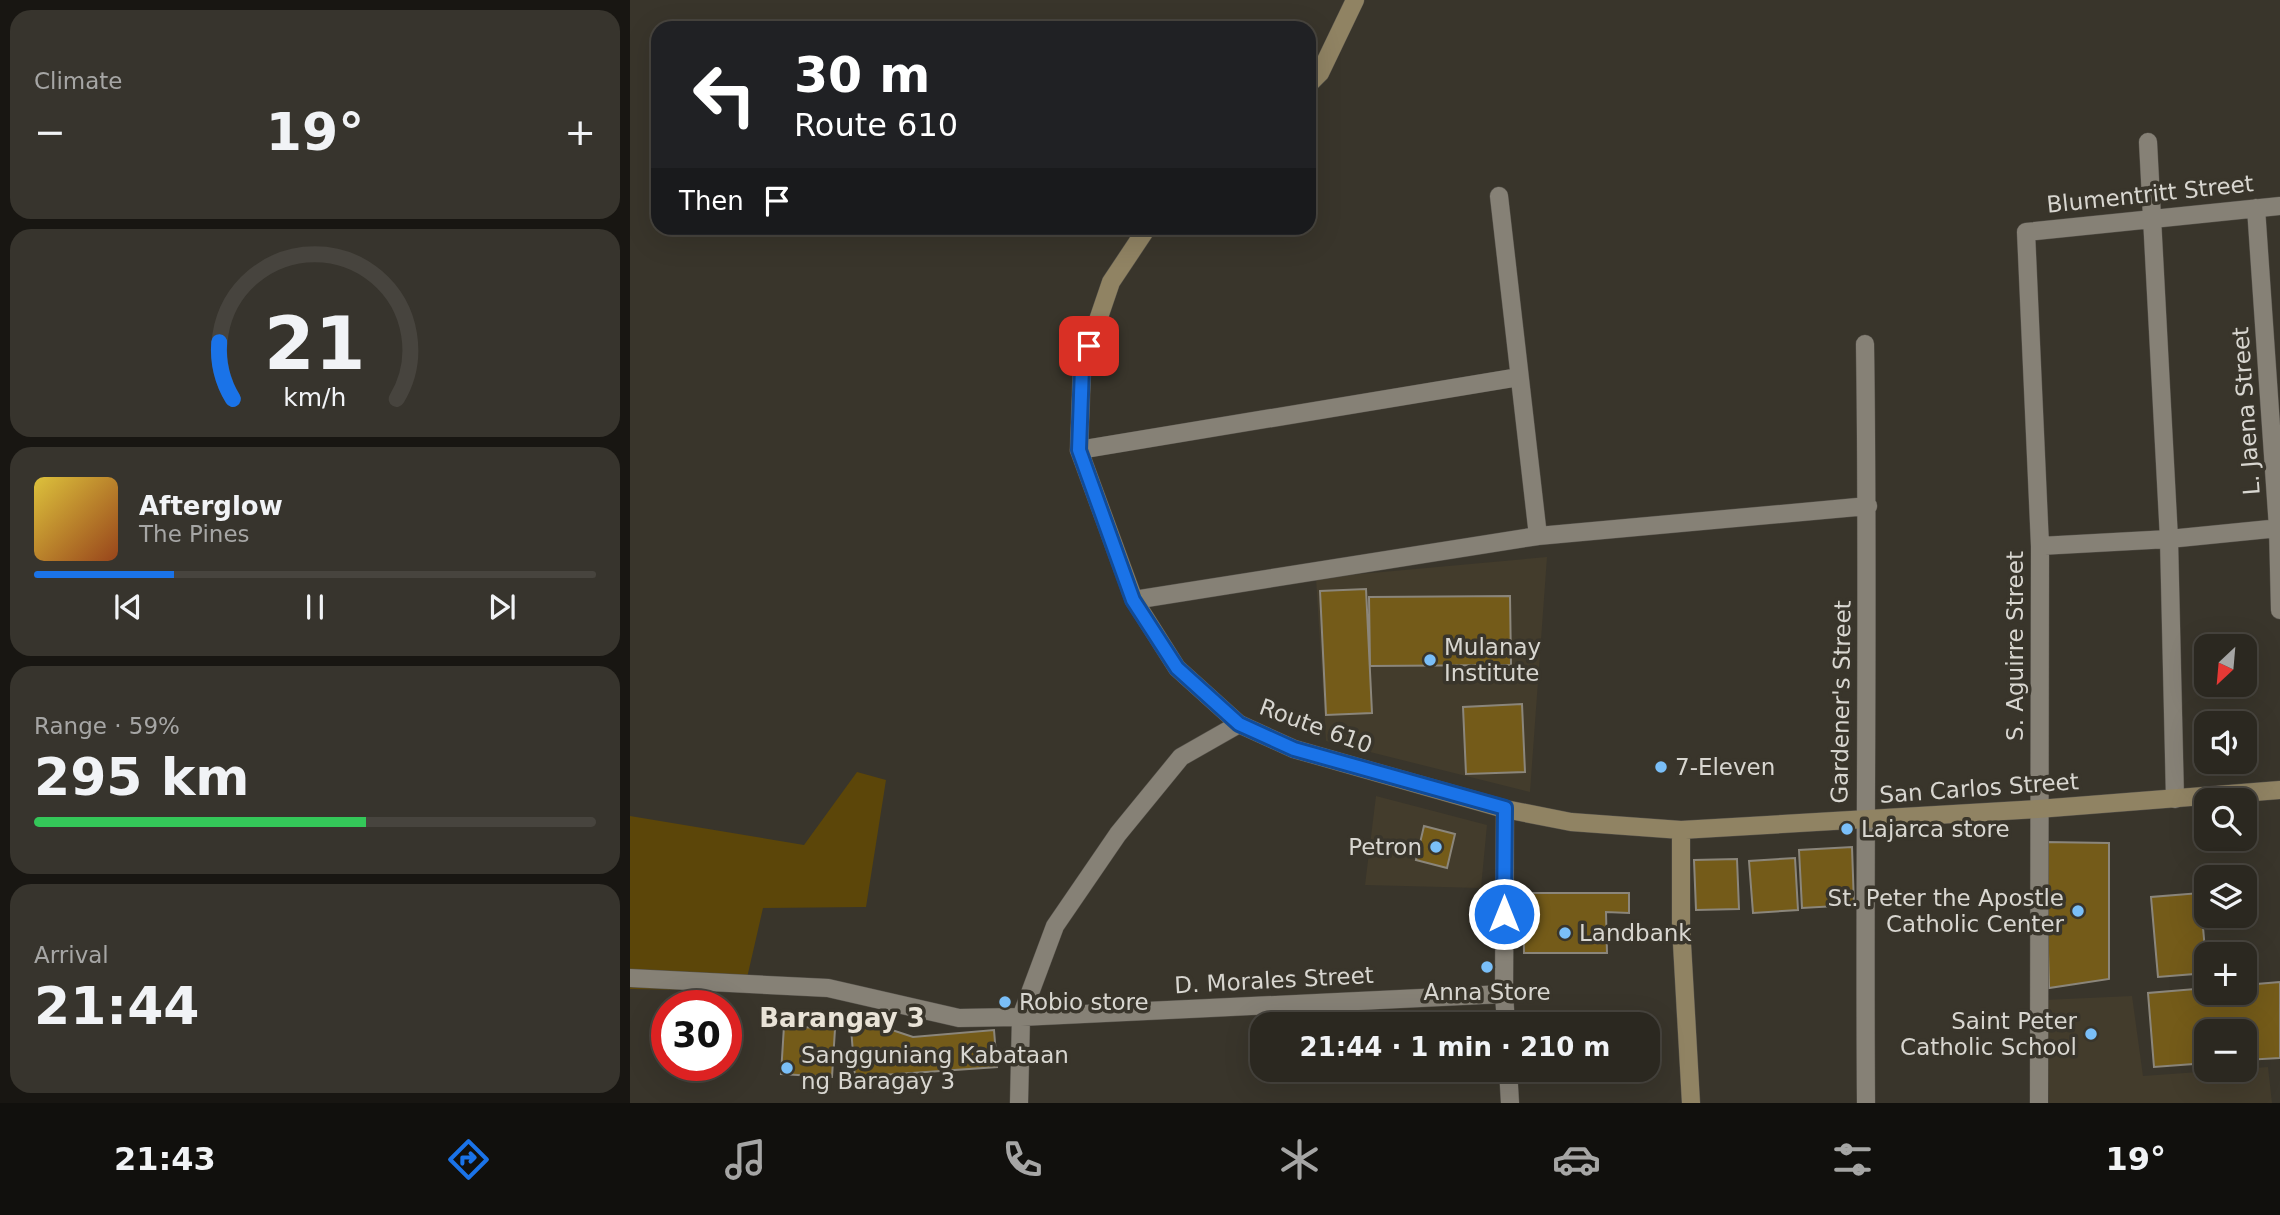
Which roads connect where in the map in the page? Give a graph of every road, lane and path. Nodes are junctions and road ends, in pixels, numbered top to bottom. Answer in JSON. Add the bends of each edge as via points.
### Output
{"nodes":[{"id":1,"x":1355,"y":0,"type":"edge"},
{"id":2,"x":1316,"y":78,"type":"edge"},
{"id":3,"x":2148,"y":142,"type":"dead end"},
{"id":4,"x":1499,"y":196,"type":"dead end"},
{"id":5,"x":2280,"y":206,"type":"edge"},
{"id":6,"x":2256,"y":208,"type":"junction"},
{"id":7,"x":2152,"y":219,"type":"junction"},
{"id":8,"x":2026,"y":232,"type":"joint"},
{"id":9,"x":1142,"y":235,"type":"edge"},
{"id":10,"x":1865,"y":344,"type":"dead end"},
{"id":11,"x":1520,"y":377,"type":"junction"},
{"id":12,"x":1079,"y":450,"type":"junction"},
{"id":13,"x":1868,"y":506,"type":"junction"},
{"id":14,"x":2279,"y":528,"type":"edge"},
{"id":15,"x":1538,"y":536,"type":"junction"},
{"id":16,"x":2169,"y":539,"type":"junction"},
{"id":17,"x":2040,"y":546,"type":"junction"},
{"id":18,"x":1133,"y":600,"type":"junction"},
{"id":19,"x":2280,"y":610,"type":"edge"},
{"id":20,"x":1239,"y":724,"type":"junction"},
{"id":21,"x":2280,"y":790,"type":"edge"},
{"id":22,"x":2175,"y":799,"type":"junction"},
{"id":23,"x":1505,"y":808,"type":"junction"},
{"id":24,"x":2038,"y":809,"type":"junction"},
{"id":25,"x":1864,"y":820,"type":"junction"},
{"id":26,"x":1681,"y":830,"type":"junction"},
{"id":27,"x":630,"y":978,"type":"edge"},
{"id":28,"x":1504,"y":993,"type":"junction"},
{"id":29,"x":1505,"y":1012,"type":"edge"},
{"id":30,"x":1021,"y":1017,"type":"junction"},
{"id":31,"x":1509,"y":1082,"type":"edge"},
{"id":32,"x":1019,"y":1103,"type":"edge"},
{"id":33,"x":1510,"y":1103,"type":"edge"},
{"id":34,"x":1691,"y":1103,"type":"edge"},
{"id":35,"x":1866,"y":1103,"type":"edge"},
{"id":36,"x":2039,"y":1103,"type":"edge"}],
"edges":[{"from":1,"to":2,"type":"main road"},
{"from":3,"to":7,"type":"street"},
{"from":4,"to":11,"type":"street"},
{"from":5,"to":6,"type":"street","name":"Blumentritt Street"},
{"from":6,"to":7,"type":"street","name":"Blumentritt Street"},
{"from":6,"to":14,"type":"street","name":"L. Jaena Street"},
{"from":7,"to":8,"type":"street","name":"Blumentritt Street"},
{"from":7,"to":16,"type":"street"},
{"from":8,"to":17,"type":"street","name":"S. Aguirre Street"},
{"from":9,"to":12,"type":"main road","name":"Route 610","via":[[1111,282],[1082,367]]},
{"from":10,"to":13,"type":"street","name":"Gardener's Street"},
{"from":11,"to":12,"type":"street"},
{"from":11,"to":15,"type":"street"},
{"from":12,"to":18,"type":"main road","name":"Route 610"},
{"from":13,"to":15,"type":"street"},
{"from":13,"to":25,"type":"street","name":"Gardener's Street"},
{"from":14,"to":16,"type":"street"},
{"from":14,"to":19,"type":"street","name":"L. Jaena Street"},
{"from":15,"to":18,"type":"street"},
{"from":16,"to":17,"type":"street"},
{"from":16,"to":22,"type":"street"},
{"from":17,"to":24,"type":"street","name":"S. Aguirre Street"},
{"from":18,"to":20,"type":"main road","name":"Route 610","via":[[1177,668]]},
{"from":20,"to":23,"type":"main road","name":"Route 610","via":[[1294,749]]},
{"from":20,"to":30,"type":"street","via":[[1181,757],[1118,834],[1055,926]]},
{"from":21,"to":22,"type":"main road","name":"San Carlos Street"},
{"from":22,"to":24,"type":"main road","name":"San Carlos Street"},
{"from":23,"to":26,"type":"main road","name":"Route 610","via":[[1571,822]]},
{"from":23,"to":28,"type":"street"},
{"from":24,"to":25,"type":"main road","name":"San Carlos Street"},
{"from":24,"to":36,"type":"street","name":"S. Aguirre Street"},
{"from":25,"to":26,"type":"main road","name":"San Carlos Street"},
{"from":25,"to":35,"type":"street","name":"Gardener's Street"},
{"from":26,"to":34,"type":"main road","via":[[1681,926]]},
{"from":27,"to":30,"type":"street","name":"D. Morales Street","via":[[828,988],[959,1018]]},
{"from":28,"to":29,"type":"street"},
{"from":28,"to":30,"type":"street","name":"D. Morales Street"},
{"from":30,"to":32,"type":"street"},
{"from":31,"to":33,"type":"street"}]}
